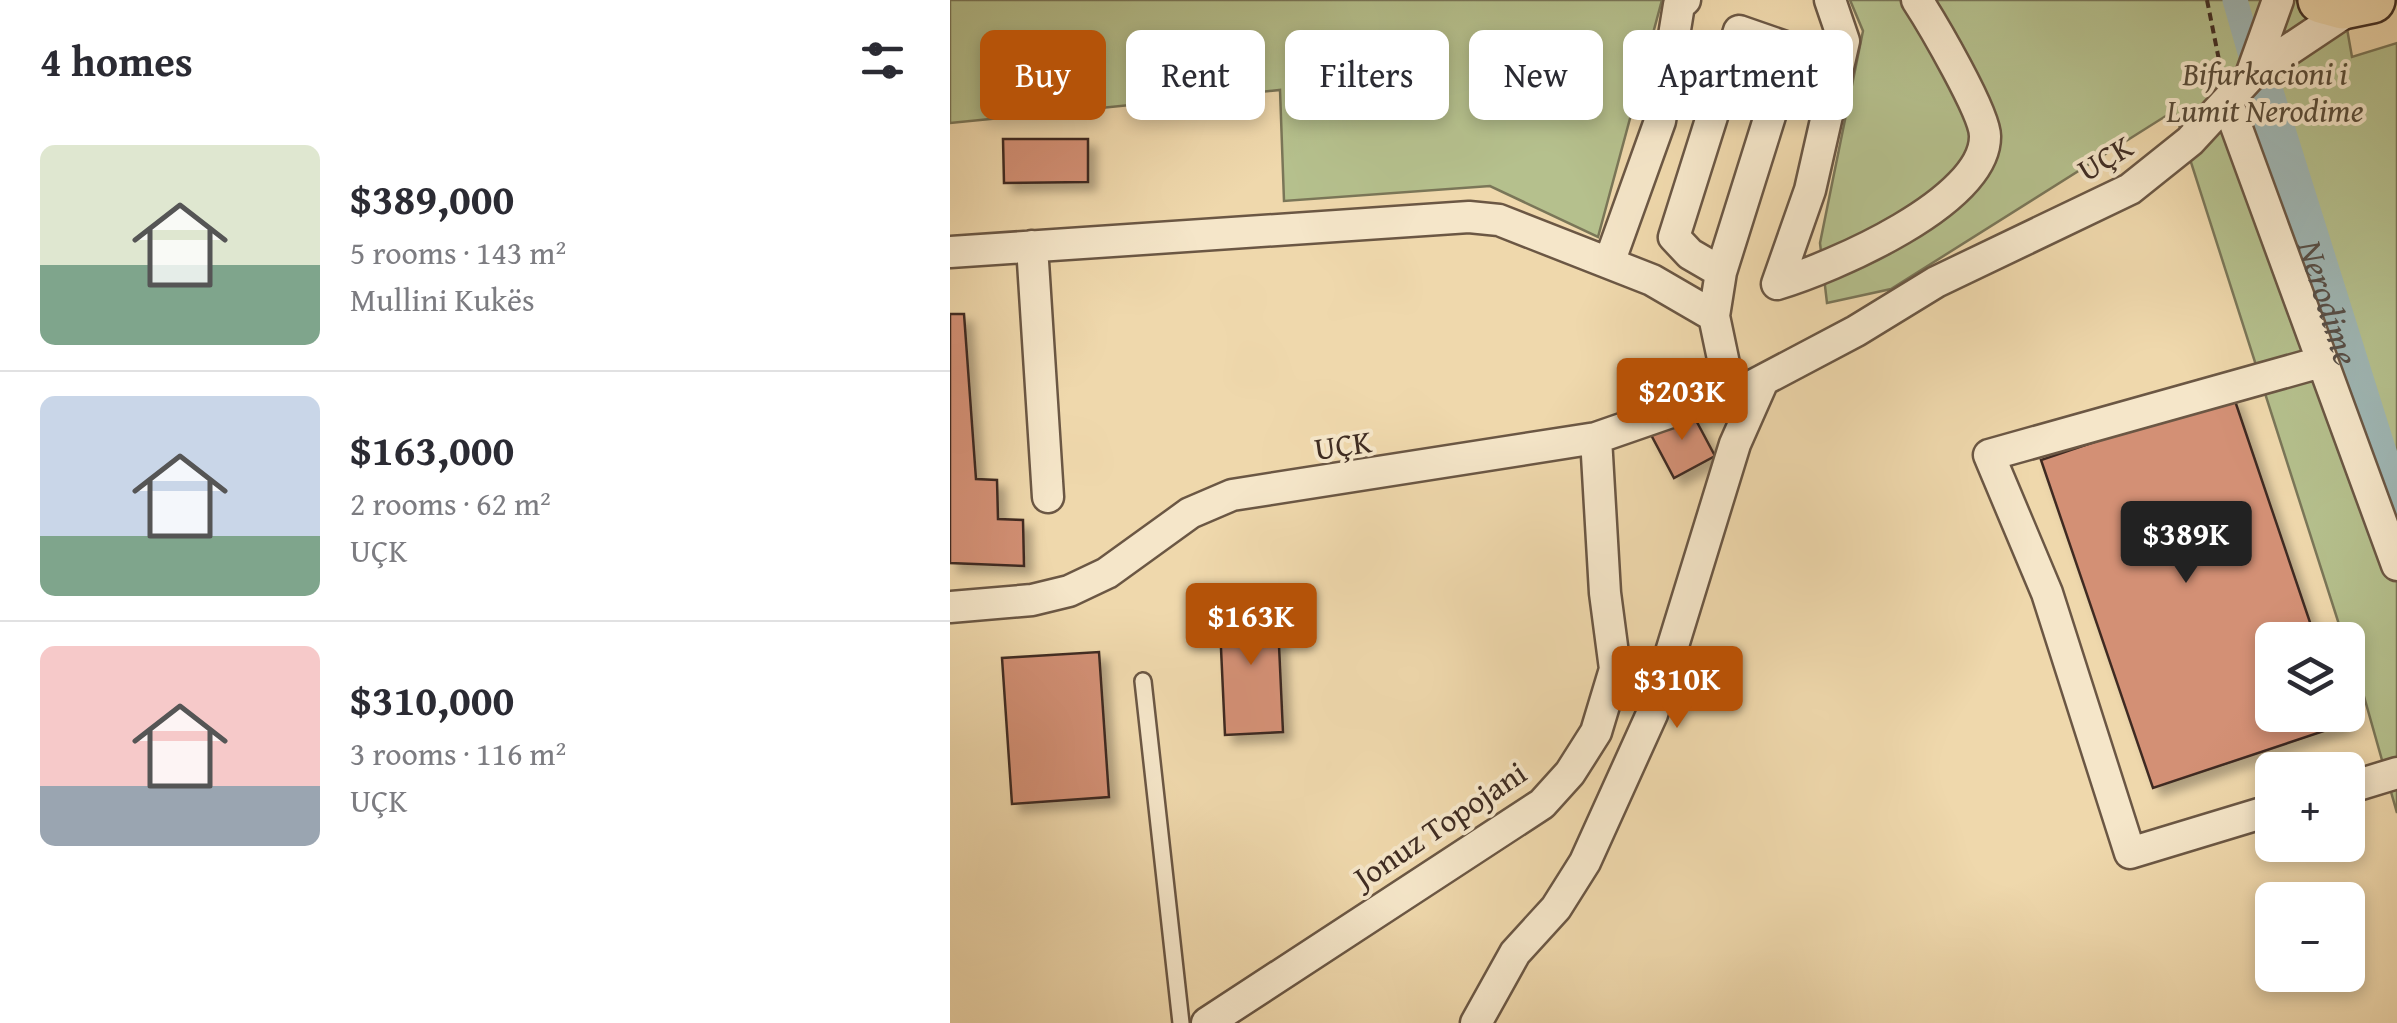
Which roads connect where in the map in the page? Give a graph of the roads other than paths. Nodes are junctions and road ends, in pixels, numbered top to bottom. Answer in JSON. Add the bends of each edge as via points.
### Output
{"nodes":[{"id":1,"x":1685,"y":0,"type":"edge"},
{"id":2,"x":1830,"y":0,"type":"edge"},
{"id":3,"x":1917,"y":0,"type":"edge"},
{"id":4,"x":2278,"y":0,"type":"edge"},
{"id":5,"x":2350,"y":2,"type":"edge"},
{"id":6,"x":2251,"y":75,"type":"junction"},
{"id":7,"x":2228,"y":104,"type":"junction"},
{"id":8,"x":1032,"y":246,"type":"junction"},
{"id":9,"x":950,"y":252,"type":"edge"},
{"id":10,"x":1608,"y":263,"type":"junction"},
{"id":11,"x":1722,"y":272,"type":"junction"},
{"id":12,"x":1714,"y":316,"type":"junction"},
{"id":13,"x":2321,"y":362,"type":"junction"},
{"id":14,"x":1762,"y":383,"type":"junction"},
{"id":15,"x":1731,"y":397,"type":"junction"},
{"id":16,"x":1596,"y":438,"type":"junction"},
{"id":17,"x":1048,"y":497,"type":"dead end"},
{"id":18,"x":2397,"y":565,"type":"edge"},
{"id":19,"x":950,"y":606,"type":"edge"},
{"id":20,"x":1143,"y":680,"type":"dead end"},
{"id":21,"x":2397,"y":773,"type":"edge"},
{"id":22,"x":2365,"y":783,"type":"edge"},
{"id":23,"x":2255,"y":815,"type":"edge"},
{"id":24,"x":1181,"y":1023,"type":"edge"},
{"id":25,"x":1207,"y":1023,"type":"edge"},
{"id":26,"x":1476,"y":1023,"type":"edge"}],
"edges":[{"from":1,"to":10,"type":"street","via":[[1660,120]]},
{"from":2,"to":3,"type":"street","via":[[1844,42],[1810,190],[1777,284],[1818,272],[1904,227],[1977,170],[1985,134]]},
{"from":4,"to":6,"type":"street","name":"UÇK"},
{"from":5,"to":6,"type":"street","name":"UÇK"},
{"from":6,"to":7,"type":"street","name":"UÇK"},
{"from":7,"to":13,"type":"street"},
{"from":7,"to":14,"type":"street","name":"UÇK","via":[[2130,189],[1936,282]]},
{"from":8,"to":9,"type":"street"},
{"from":8,"to":10,"type":"street","via":[[1468,217],[1499,220]]},
{"from":8,"to":17,"type":"street"},
{"from":10,"to":12,"type":"street"},
{"from":11,"to":11,"type":"street","via":[[1791,49],[1739,30],[1674,237]]},
{"from":11,"to":12,"type":"street"},
{"from":12,"to":15,"type":"street"},
{"from":13,"to":18,"type":"street"},
{"from":13,"to":23,"type":"street","via":[[1989,455],[2047,592],[2130,853]]},
{"from":14,"to":15,"type":"street","name":"UÇK"},
{"from":14,"to":26,"type":"street","via":[[1735,444],[1652,714],[1585,862],[1556,908],[1515,952]]},
{"from":15,"to":16,"type":"street","name":"UÇK"},
{"from":16,"to":19,"type":"street","name":"UÇK","via":[[1232,496],[1190,513],[1070,592]]},
{"from":16,"to":25,"type":"street","name":"Jonuz Topojani","via":[[1615,668],[1596,732],[1570,773],[1542,804]]},
{"from":20,"to":24,"type":"lane"},
{"from":21,"to":22,"type":"street"}]}
